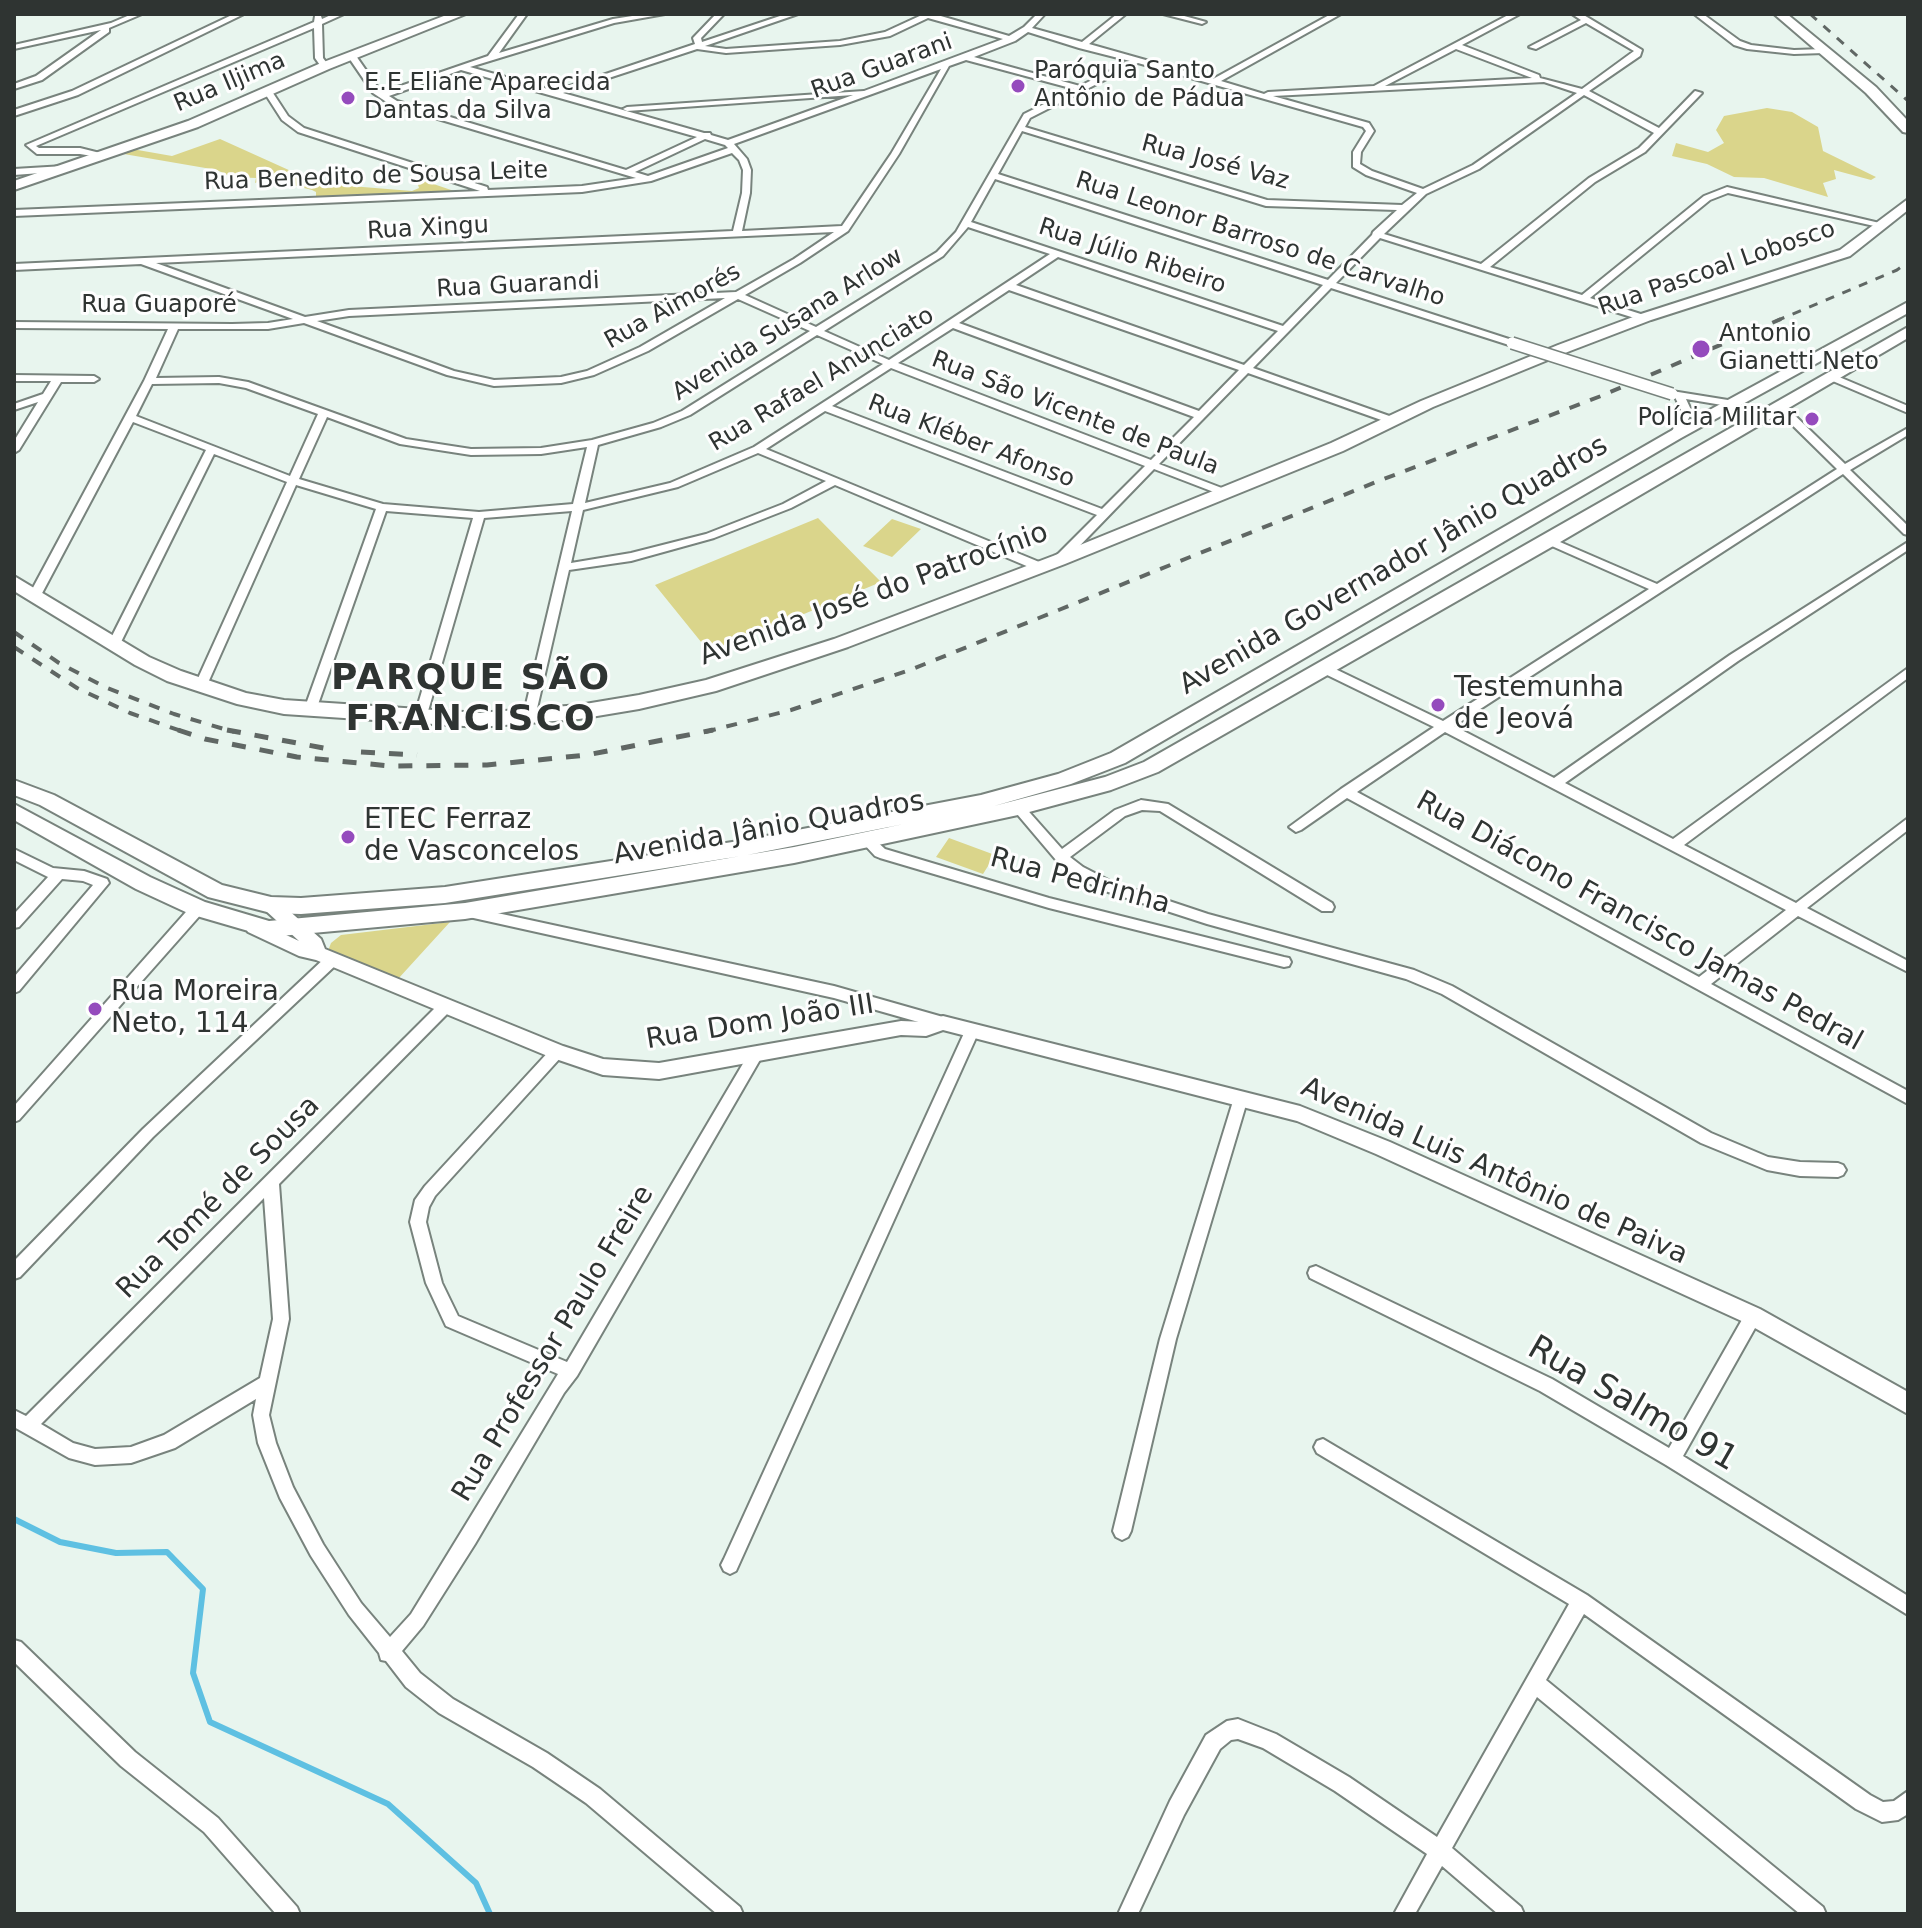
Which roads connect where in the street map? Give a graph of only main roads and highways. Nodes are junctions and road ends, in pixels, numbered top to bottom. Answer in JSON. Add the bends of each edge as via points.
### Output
{"nodes":[{"id":1,"x":460,"y":14,"type":"edge"},
{"id":2,"x":1780,"y":14,"type":"edge"},
{"id":3,"x":1908,"y":129,"type":"edge"},
{"id":4,"x":14,"y":186,"type":"edge"},
{"id":5,"x":1908,"y":203,"type":"edge"},
{"id":6,"x":1908,"y":307,"type":"edge"},
{"id":7,"x":1908,"y":332,"type":"edge"},
{"id":8,"x":1530,"y":361,"type":"joint"},
{"id":9,"x":1762,"y":388,"type":"junction"},
{"id":10,"x":1734,"y":404,"type":"junction"},
{"id":11,"x":1780,"y":407,"type":"junction"},
{"id":12,"x":1718,"y":442,"type":"junction"},
{"id":13,"x":1642,"y":454,"type":"junction"},
{"id":14,"x":1636,"y":489,"type":"junction"},
{"id":15,"x":1534,"y":517,"type":"junction"},
{"id":16,"x":1500,"y":537,"type":"junction"},
{"id":17,"x":1547,"y":542,"type":"junction"},
{"id":18,"x":14,"y":582,"type":"edge"},
{"id":19,"x":1110,"y":761,"type":"junction"},
{"id":20,"x":1127,"y":777,"type":"junction"},
{"id":21,"x":14,"y":787,"type":"edge"},
{"id":22,"x":984,"y":809,"type":"junction"},
{"id":23,"x":14,"y":811,"type":"edge"},
{"id":24,"x":88,"y":824,"type":"junction"},
{"id":25,"x":58,"y":837,"type":"junction"}],
"edges":[{"from":1,"to":4,"type":"main road","name":"Rua Iljima","via":[[193,124]]},
{"from":2,"to":3,"type":"main road","via":[[1871,90]]},
{"from":5,"to":8,"type":"main road","name":"Rua Pascoal Lobosco","via":[[1845,253]]},
{"from":6,"to":9,"type":"main road","name":"Avenida Governador Jânio Quadros"},
{"from":7,"to":11,"type":"main road","name":"Avenida Governador Jânio Quadros"},
{"from":8,"to":18,"type":"main road","name":"Avenida José do Patrocínio","via":[[1337,447],[841,643],[709,686],[624,704],[529,717],[420,718],[244,699],[142,661]]},
{"from":9,"to":10,"type":"main road","name":"Avenida Governador Jânio Quadros"},
{"from":9,"to":11,"type":"main road"},
{"from":10,"to":12,"type":"main road","via":[[1750,415]]},
{"from":10,"to":13,"type":"main road","name":"Avenida Governador Jânio Quadros"},
{"from":11,"to":12,"type":"main road","name":"Avenida Governador Jânio Quadros"},
{"from":12,"to":14,"type":"main road","name":"Avenida Governador Jânio Quadros"},
{"from":13,"to":14,"type":"main road","via":[[1628,477]]},
{"from":13,"to":15,"type":"main road","name":"Avenida Governador Jânio Quadros"},
{"from":14,"to":17,"type":"main road","name":"Avenida Governador Jânio Quadros"},
{"from":15,"to":16,"type":"main road","name":"Avenida Governador Jânio Quadros"},
{"from":15,"to":17,"type":"main road","via":[[1546,531]]},
{"from":16,"to":17,"type":"main road"},
{"from":16,"to":19,"type":"main road","name":"Avenida Governador Jânio Quadros"},
{"from":17,"to":20,"type":"main road","name":"Avenida Governador Jânio Quadros"},
{"from":19,"to":20,"type":"main road"},
{"from":19,"to":22,"type":"main road","name":"Avenida Governador Jânio Quadros"},
{"from":20,"to":22,"type":"main road","name":"Avenida Governador Jânio Quadros","via":[[1018,808]]},
{"from":21,"to":24,"type":"main road","name":"Avenida Jânio Quadros"},
{"from":22,"to":24,"type":"main road","name":"Avenida Jânio Quadros","via":[[445,895],[333,905],[271,905],[216,891]]},
{"from":22,"to":25,"type":"main road","name":"Avenida Jânio Quadros","via":[[868,841],[465,911],[298,928],[253,926],[198,908]]},
{"from":23,"to":25,"type":"main road","name":"Avenida Jânio Quadros"},
{"from":24,"to":25,"type":"main road"}]}
